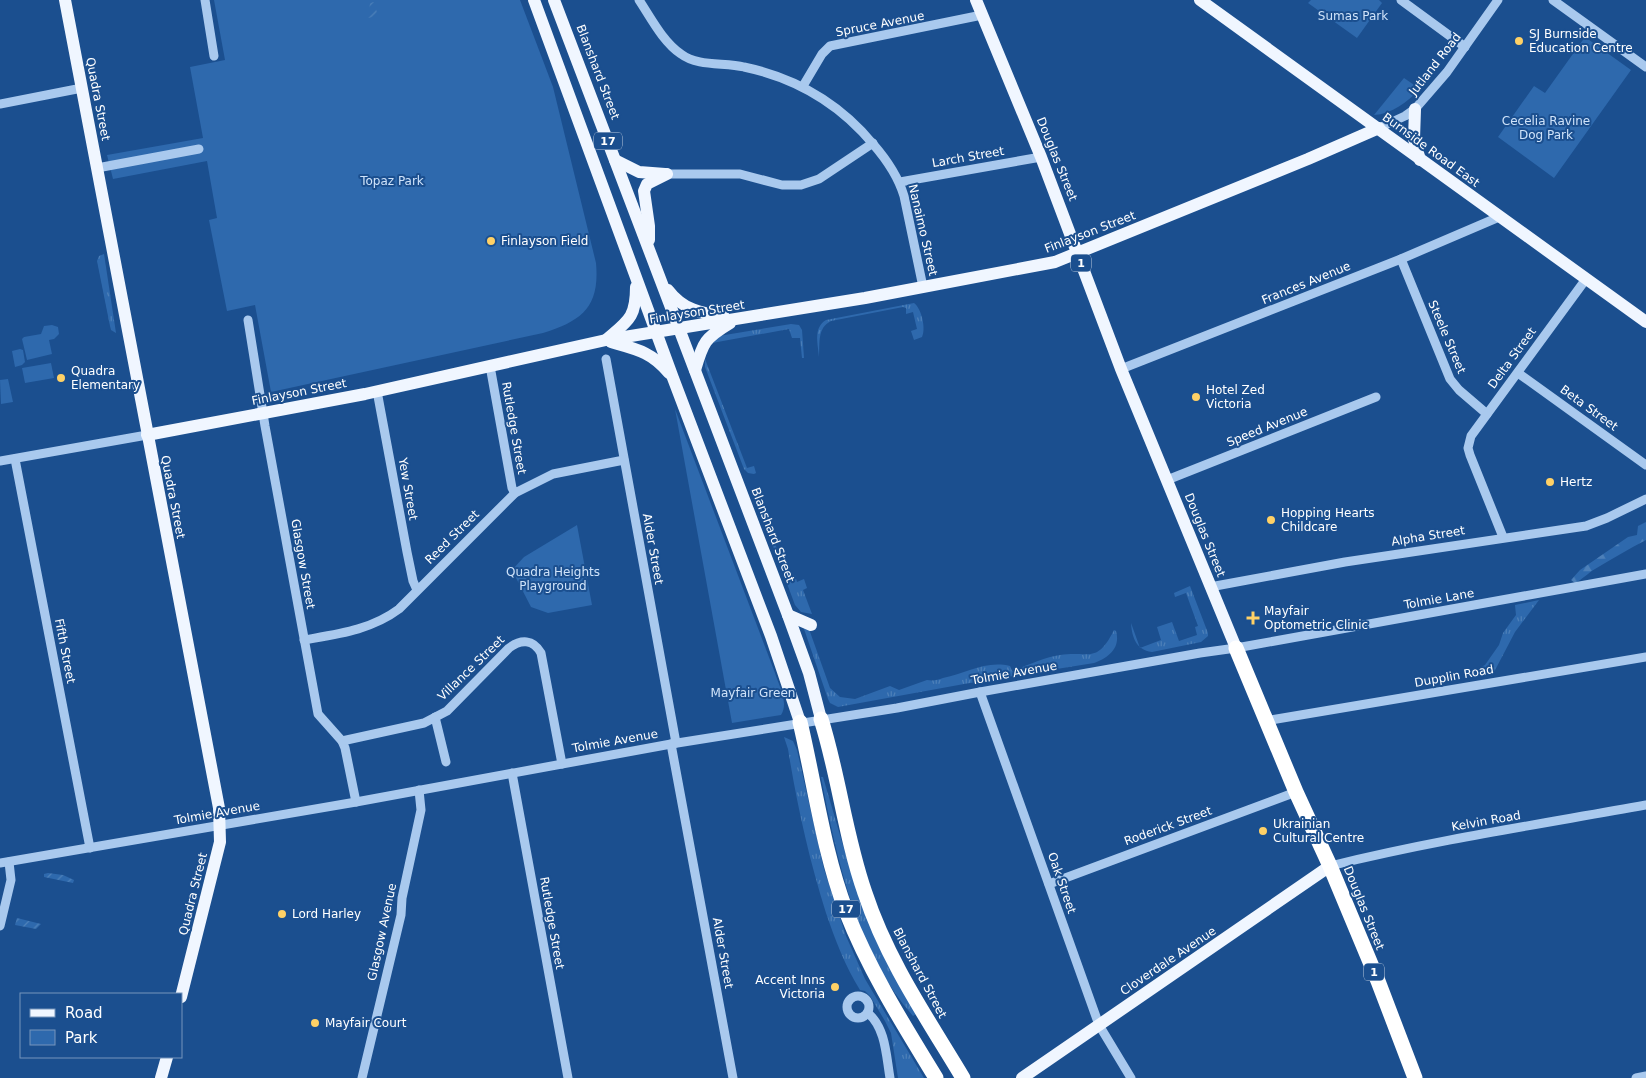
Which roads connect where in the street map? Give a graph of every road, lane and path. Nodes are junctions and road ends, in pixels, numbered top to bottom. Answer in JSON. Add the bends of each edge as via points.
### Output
{"nodes":[{"id":1,"x":65,"y":0,"type":"edge"},
{"id":2,"x":205,"y":0,"type":"edge"},
{"id":3,"x":534,"y":0,"type":"edge"},
{"id":4,"x":554,"y":0,"type":"edge"},
{"id":5,"x":639,"y":0,"type":"edge"},
{"id":6,"x":976,"y":0,"type":"edge"},
{"id":7,"x":1200,"y":0,"type":"edge"},
{"id":8,"x":1401,"y":0,"type":"edge"},
{"id":9,"x":1498,"y":0,"type":"edge"},
{"id":10,"x":1553,"y":0,"type":"edge"},
{"id":11,"x":982,"y":15,"type":"junction"},
{"id":12,"x":1465,"y":47,"type":"junction"},
{"id":13,"x":214,"y":56,"type":"dead end"},
{"id":14,"x":1646,"y":66,"type":"edge"},
{"id":15,"x":803,"y":86,"type":"junction"},
{"id":16,"x":82,"y":88,"type":"junction"},
{"id":17,"x":0,"y":104,"type":"edge"},
{"id":18,"x":1415,"y":109,"type":"junction"},
{"id":19,"x":1378,"y":128,"type":"junction"},
{"id":20,"x":873,"y":143,"type":"junction"},
{"id":21,"x":198,"y":149,"type":"dead end"},
{"id":22,"x":1041,"y":157,"type":"junction"},
{"id":23,"x":615,"y":160,"type":"junction"},
{"id":24,"x":1420,"y":160,"type":"junction"},
{"id":25,"x":97,"y":168,"type":"junction"},
{"id":26,"x":667,"y":174,"type":"junction"},
{"id":27,"x":900,"y":182,"type":"junction"},
{"id":28,"x":1499,"y":217,"type":"junction"},
{"id":29,"x":649,"y":248,"type":"junction"},
{"id":30,"x":1078,"y":254,"type":"junction"},
{"id":31,"x":1401,"y":259,"type":"junction"},
{"id":32,"x":1586,"y":279,"type":"junction"},
{"id":33,"x":637,"y":280,"type":"junction"},
{"id":34,"x":661,"y":282,"type":"junction"},
{"id":35,"x":923,"y":287,"type":"junction"},
{"id":36,"x":248,"y":320,"type":"dead end"},
{"id":37,"x":736,"y":320,"type":"junction"},
{"id":38,"x":1646,"y":322,"type":"edge"},
{"id":39,"x":679,"y":328,"type":"junction"},
{"id":40,"x":656,"y":332,"type":"junction"},
{"id":41,"x":606,"y":340,"type":"junction"},
{"id":42,"x":606,"y":360,"type":"dead end"},
{"id":43,"x":490,"y":366,"type":"junction"},
{"id":44,"x":1121,"y":369,"type":"junction"},
{"id":45,"x":695,"y":370,"type":"junction"},
{"id":46,"x":1518,"y":373,"type":"junction"},
{"id":47,"x":673,"y":378,"type":"junction"},
{"id":48,"x":377,"y":391,"type":"junction"},
{"id":49,"x":1376,"y":397,"type":"dead end"},
{"id":50,"x":263,"y":414,"type":"junction"},
{"id":51,"x":1487,"y":414,"type":"junction"},
{"id":52,"x":147,"y":435,"type":"junction"},
{"id":53,"x":15,"y":459,"type":"junction"},
{"id":54,"x":624,"y":460,"type":"junction"},
{"id":55,"x":0,"y":462,"type":"edge"},
{"id":56,"x":1646,"y":464,"type":"edge"},
{"id":57,"x":1167,"y":480,"type":"junction"},
{"id":58,"x":515,"y":493,"type":"junction"},
{"id":59,"x":1646,"y":499,"type":"edge"},
{"id":60,"x":1503,"y":537,"type":"junction"},
{"id":61,"x":1646,"y":574,"type":"edge"},
{"id":62,"x":1210,"y":587,"type":"junction"},
{"id":63,"x":417,"y":590,"type":"junction"},
{"id":64,"x":788,"y":615,"type":"junction"},
{"id":65,"x":811,"y":626,"type":"dead end"},
{"id":66,"x":304,"y":640,"type":"junction"},
{"id":67,"x":1236,"y":648,"type":"junction"},
{"id":68,"x":1646,"y":657,"type":"edge"},
{"id":69,"x":980,"y":692,"type":"junction"},
{"id":70,"x":436,"y":717,"type":"junction"},
{"id":71,"x":821,"y":719,"type":"junction"},
{"id":72,"x":1265,"y":721,"type":"junction"},
{"id":73,"x":800,"y":722,"type":"junction"},
{"id":74,"x":342,"y":741,"type":"junction"},
{"id":75,"x":674,"y":743,"type":"junction"},
{"id":76,"x":446,"y":762,"type":"dead end"},
{"id":77,"x":562,"y":764,"type":"junction"},
{"id":78,"x":512,"y":773,"type":"junction"},
{"id":79,"x":419,"y":790,"type":"junction"},
{"id":80,"x":1296,"y":792,"type":"junction"},
{"id":81,"x":356,"y":802,"type":"junction"},
{"id":82,"x":1646,"y":805,"type":"edge"},
{"id":83,"x":220,"y":825,"type":"junction"},
{"id":84,"x":90,"y":848,"type":"junction"},
{"id":85,"x":5,"y":863,"type":"edge"},
{"id":86,"x":1330,"y":866,"type":"junction"},
{"id":87,"x":1049,"y":884,"type":"junction"},
{"id":88,"x":0,"y":926,"type":"edge"},
{"id":89,"x":182,"y":993,"type":"edge"},
{"id":90,"x":868,"y":1013,"type":"dead end"},
{"id":91,"x":1099,"y":1025,"type":"junction"},
{"id":92,"x":166,"y":1058,"type":"edge"},
{"id":93,"x":960,"y":1073,"type":"edge"},
{"id":94,"x":1646,"y":1076,"type":"edge"},
{"id":95,"x":161,"y":1078,"type":"edge"},
{"id":96,"x":362,"y":1078,"type":"edge"},
{"id":97,"x":568,"y":1078,"type":"edge"},
{"id":98,"x":733,"y":1078,"type":"edge"},
{"id":99,"x":890,"y":1078,"type":"edge"},
{"id":100,"x":936,"y":1078,"type":"edge"},
{"id":101,"x":973,"y":1078,"type":"edge"},
{"id":102,"x":1022,"y":1078,"type":"edge"},
{"id":103,"x":1131,"y":1078,"type":"edge"},
{"id":104,"x":1415,"y":1078,"type":"edge"},
{"id":105,"x":1636,"y":1078,"type":"edge"}],
"edges":[{"from":1,"to":16,"type":"main road","name":"Quadra Street"},
{"from":2,"to":13,"type":"street"},
{"from":3,"to":33,"type":"main road","number":"17"},
{"from":4,"to":23,"type":"main road","name":"Blanshard Street","number":"17"},
{"from":5,"to":15,"type":"street","name":"Nanaimo Street","via":[[668,42],[682,55],[693,60],[767,72]]},
{"from":6,"to":11,"type":"main road","name":"Douglas Street","number":"1"},
{"from":7,"to":19,"type":"main road","name":"Burnside Road East"},
{"from":8,"to":12,"type":"street"},
{"from":9,"to":12,"type":"street","name":"Jutland Road"},
{"from":10,"to":14,"type":"street"},
{"from":11,"to":15,"type":"street","name":"Spruce Avenue","via":[[830,46]]},
{"from":11,"to":22,"type":"main road","name":"Douglas Street","number":"1"},
{"from":12,"to":18,"type":"street","name":"Jutland Road"},
{"from":15,"to":20,"type":"street","name":"Nanaimo Street","via":[[830,102]]},
{"from":16,"to":17,"type":"street"},
{"from":16,"to":25,"type":"main road","name":"Quadra Street"},
{"from":18,"to":19,"type":"street","name":"Jutland Road"},
{"from":18,"to":24,"type":"main road","via":[[1414,139]]},
{"from":19,"to":24,"type":"main road","name":"Burnside Road East"},
{"from":19,"to":30,"type":"main road","name":"Finlayson Street"},
{"from":20,"to":26,"type":"street","via":[[820,179],[801,185],[782,185],[740,174]]},
{"from":20,"to":27,"type":"street","name":"Nanaimo Street"},
{"from":21,"to":25,"type":"street"},
{"from":22,"to":27,"type":"street","name":"Larch Street"},
{"from":22,"to":30,"type":"main road","name":"Douglas Street","number":"1"},
{"from":23,"to":26,"type":"main road","via":[[639,172]]},
{"from":23,"to":29,"type":"main road","name":"Blanshard Street","number":"17"},
{"from":24,"to":28,"type":"main road","name":"Burnside Road East"},
{"from":25,"to":52,"type":"main road","name":"Quadra Street"},
{"from":26,"to":29,"type":"main road","via":[[647,184],[644,190],[650,226]]},
{"from":27,"to":35,"type":"street","name":"Nanaimo Street"},
{"from":28,"to":31,"type":"street","name":"Frances Avenue"},
{"from":28,"to":32,"type":"main road","name":"Burnside Road East"},
{"from":29,"to":34,"type":"main road","name":"Blanshard Street","number":"17"},
{"from":30,"to":35,"type":"main road","name":"Finlayson Street","via":[[1055,262]]},
{"from":30,"to":44,"type":"main road","name":"Douglas Street","number":"1"},
{"from":31,"to":44,"type":"street","name":"Frances Avenue"},
{"from":31,"to":51,"type":"street","name":"Steele Street","via":[[1450,379]]},
{"from":32,"to":38,"type":"main road","name":"Burnside Road East"},
{"from":32,"to":46,"type":"street","name":"Delta Street"},
{"from":33,"to":40,"type":"main road","number":"17"},
{"from":33,"to":41,"type":"main road","via":[[636,303],[630,320]]},
{"from":34,"to":37,"type":"main road","via":[[672,297],[687,308]]},
{"from":34,"to":39,"type":"main road","name":"Blanshard Street","number":"17"},
{"from":35,"to":37,"type":"main road","name":"Finlayson Street"},
{"from":36,"to":50,"type":"street","name":"Glasgow Street"},
{"from":37,"to":39,"type":"main road","name":"Finlayson Street"},
{"from":37,"to":45,"type":"main road","via":[[706,340]]},
{"from":39,"to":40,"type":"main road","name":"Finlayson Street"},
{"from":39,"to":45,"type":"main road","name":"Blanshard Street","number":"17"},
{"from":40,"to":41,"type":"main road","name":"Finlayson Street"},
{"from":40,"to":47,"type":"main road","number":"17"},
{"from":41,"to":43,"type":"main road","name":"Finlayson Street"},
{"from":41,"to":47,"type":"main road","via":[[647,353],[660,362]]},
{"from":42,"to":54,"type":"street","name":"Alder Street"},
{"from":43,"to":48,"type":"main road","name":"Finlayson Street"},
{"from":43,"to":58,"type":"street","name":"Rutledge Street"},
{"from":44,"to":57,"type":"main road","name":"Douglas Street","number":"1"},
{"from":45,"to":64,"type":"main road","name":"Blanshard Street","number":"17"},
{"from":46,"to":51,"type":"street","name":"Delta Street"},
{"from":46,"to":56,"type":"street","name":"Beta Street"},
{"from":47,"to":73,"type":"main road","number":"17","via":[[774,644]]},
{"from":48,"to":50,"type":"main road","name":"Finlayson Street"},
{"from":48,"to":63,"type":"street","name":"Yew Street"},
{"from":49,"to":57,"type":"street","name":"Speed Avenue"},
{"from":50,"to":52,"type":"main road","name":"Finlayson Street"},
{"from":50,"to":66,"type":"street","name":"Glasgow Street"},
{"from":51,"to":60,"type":"street","name":"Delta Street","via":[[1468,442],[1468,448]]},
{"from":52,"to":53,"type":"street","name":"Finlayson Street"},
{"from":52,"to":83,"type":"main road","name":"Quadra Street"},
{"from":53,"to":55,"type":"street","name":"Finlayson Street"},
{"from":53,"to":84,"type":"street","name":"Fifth Street"},
{"from":54,"to":58,"type":"street","name":"Reed Street","via":[[554,474]]},
{"from":54,"to":75,"type":"street","name":"Alder Street"},
{"from":57,"to":62,"type":"main road","name":"Douglas Street","number":"1"},
{"from":58,"to":63,"type":"street","name":"Reed Street"},
{"from":59,"to":60,"type":"street","name":"Alpha Street","via":[[1586,526]]},
{"from":60,"to":62,"type":"street","name":"Alpha Street"},
{"from":61,"to":67,"type":"street","name":"Tolmie Lane"},
{"from":62,"to":67,"type":"main road","name":"Douglas Street","number":"1"},
{"from":63,"to":66,"type":"street","name":"Reed Street","via":[[399,609],[373,625]]},
{"from":64,"to":65,"type":"main road"},
{"from":64,"to":71,"type":"main road","name":"Blanshard Street","number":"17"},
{"from":66,"to":74,"type":"street","name":"Glasgow Street","via":[[318,714]]},
{"from":67,"to":69,"type":"street","name":"Tolmie Avenue"},
{"from":67,"to":72,"type":"highway","name":"Douglas Street","number":"1"},
{"from":68,"to":72,"type":"street","name":"Dupplin Road"},
{"from":69,"to":71,"type":"street","name":"Tolmie Avenue"},
{"from":69,"to":87,"type":"street","name":"Oak Street"},
{"from":70,"to":74,"type":"street","name":"Villance Street","via":[[424,723]]},
{"from":70,"to":76,"type":"street"},
{"from":70,"to":77,"type":"street","name":"Villance Street","via":[[447,711],[509,648],[520,641],[532,642],[541,653]]},
{"from":71,"to":73,"type":"street","name":"Tolmie Avenue"},
{"from":71,"to":93,"type":"highway","name":"Blanshard Street","number":"17","via":[[857,869],[871,910],[898,969]]},
{"from":72,"to":80,"type":"highway","name":"Douglas Street","number":"1"},
{"from":73,"to":75,"type":"street","name":"Tolmie Avenue"},
{"from":73,"to":100,"type":"highway","number":"17","via":[[830,858],[846,910],[874,974]]},
{"from":74,"to":81,"type":"street","name":"Glasgow Street"},
{"from":75,"to":77,"type":"street","name":"Tolmie Avenue"},
{"from":75,"to":98,"type":"street","name":"Alder Street"},
{"from":77,"to":78,"type":"street","name":"Tolmie Avenue"},
{"from":78,"to":79,"type":"street","name":"Tolmie Avenue"},
{"from":78,"to":97,"type":"street","name":"Rutledge Street"},
{"from":79,"to":81,"type":"street","name":"Tolmie Avenue"},
{"from":79,"to":96,"type":"street","name":"Glasgow Avenue","via":[[421,810],[401,915]]},
{"from":80,"to":86,"type":"highway","name":"Douglas Street","number":"1"},
{"from":80,"to":87,"type":"street","name":"Roderick Street"},
{"from":81,"to":83,"type":"street","name":"Tolmie Avenue"},
{"from":82,"to":86,"type":"street","name":"Kelvin Road","via":[[1382,853]]},
{"from":83,"to":84,"type":"street","name":"Tolmie Avenue"},
{"from":83,"to":89,"type":"main road","name":"Quadra Street","via":[[220,842]]},
{"from":84,"to":85,"type":"street","name":"Tolmie Avenue"},
{"from":85,"to":88,"type":"street","via":[[12,880]]},
{"from":86,"to":91,"type":"main road","name":"Cloverdale Avenue"},
{"from":86,"to":104,"type":"highway","name":"Douglas Street","number":"1"},
{"from":87,"to":91,"type":"street","name":"Oak Street"},
{"from":90,"to":99,"type":"street","via":[[881,1030]]},
{"from":91,"to":102,"type":"main road","name":"Cloverdale Avenue"},
{"from":91,"to":103,"type":"street","name":"Oak Street"},
{"from":92,"to":95,"type":"main road"},
{"from":93,"to":101,"type":"highway"},
{"from":94,"to":105,"type":"street"}]}
